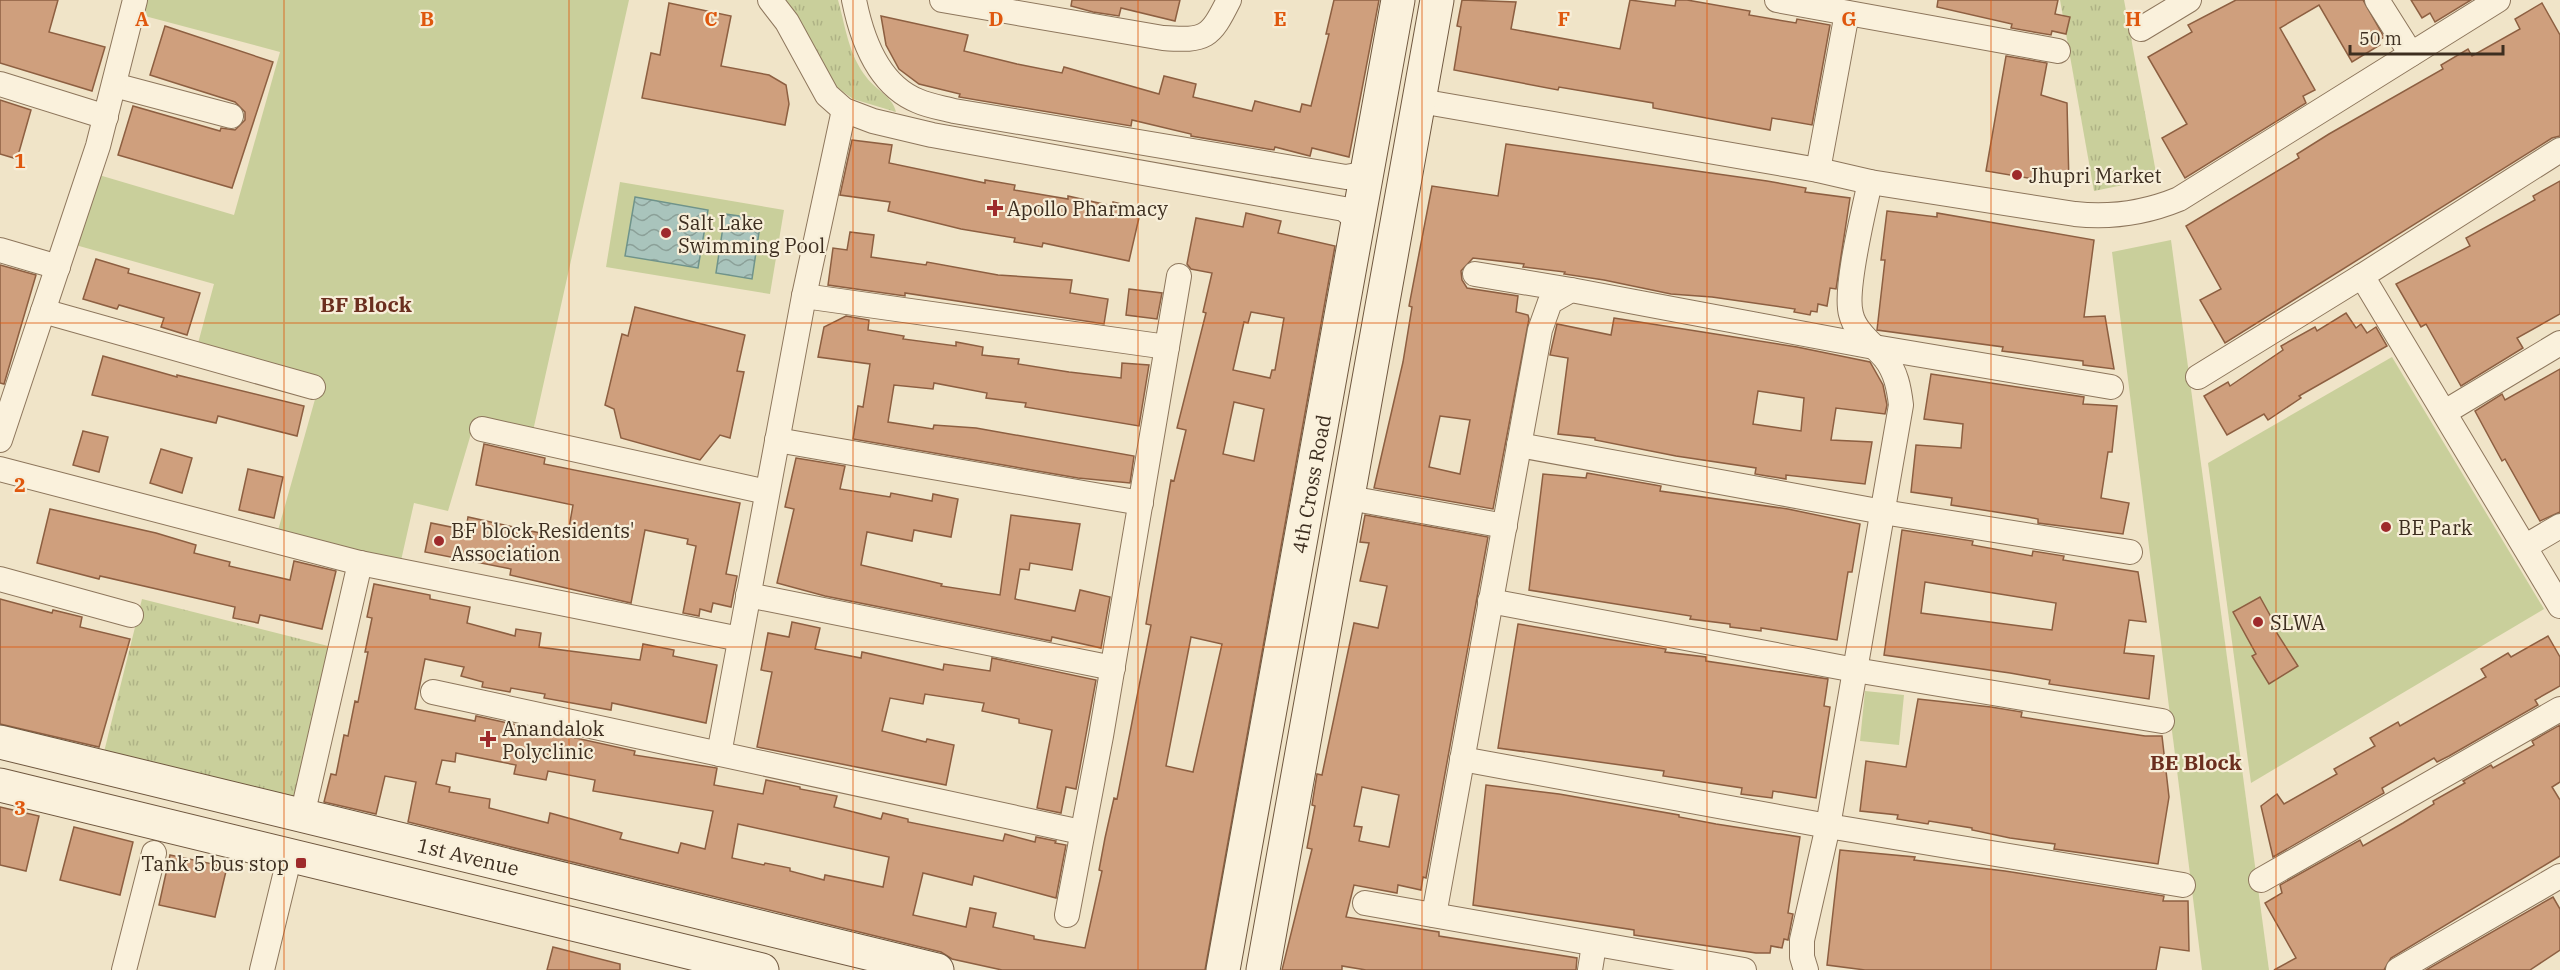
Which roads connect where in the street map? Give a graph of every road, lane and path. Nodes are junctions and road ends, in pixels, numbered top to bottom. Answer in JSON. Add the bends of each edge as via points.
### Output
{"nodes":[{"id":1,"x":135,"y":0,"type":"edge"},
{"id":2,"x":770,"y":0,"type":"edge"},
{"id":3,"x":855,"y":0,"type":"edge"},
{"id":4,"x":942,"y":0,"type":"edge"},
{"id":5,"x":1230,"y":0,"type":"edge"},
{"id":6,"x":1398,"y":0,"type":"edge"},
{"id":7,"x":1437,"y":0,"type":"edge"},
{"id":8,"x":1777,"y":0,"type":"edge"},
{"id":9,"x":2189,"y":0,"type":"edge"},
{"id":10,"x":2378,"y":0,"type":"edge"},
{"id":11,"x":2498,"y":0,"type":"edge"},
{"id":12,"x":1847,"y":13,"type":"junction"},
{"id":13,"x":2141,"y":29,"type":"dead end"},
{"id":14,"x":2058,"y":51,"type":"dead end"},
{"id":15,"x":2411,"y":54,"type":"junction"},
{"id":16,"x":0,"y":84,"type":"edge"},
{"id":17,"x":114,"y":85,"type":"junction"},
{"id":18,"x":1420,"y":101,"type":"junction"},
{"id":19,"x":918,"y":102,"type":"junction"},
{"id":20,"x":844,"y":110,"type":"junction"},
{"id":21,"x":231,"y":116,"type":"dead end"},
{"id":22,"x":106,"y":117,"type":"junction"},
{"id":23,"x":904,"y":129,"type":"junction"},
{"id":24,"x":1121,"y":139,"type":"junction"},
{"id":25,"x":2560,"y":150,"type":"edge"},
{"id":26,"x":1116,"y":167,"type":"junction"},
{"id":27,"x":1368,"y":169,"type":"junction"},
{"id":28,"x":1818,"y":170,"type":"junction"},
{"id":29,"x":1870,"y":182,"type":"junction"},
{"id":30,"x":1357,"y":231,"type":"junction"},
{"id":31,"x":0,"y":250,"type":"edge"},
{"id":32,"x":58,"y":267,"type":"junction"},
{"id":33,"x":1475,"y":274,"type":"dead end"},
{"id":34,"x":1179,"y":276,"type":"dead end"},
{"id":35,"x":2362,"y":276,"type":"junction"},
{"id":36,"x":1570,"y":290,"type":"junction"},
{"id":37,"x":804,"y":296,"type":"junction"},
{"id":38,"x":1345,"y":304,"type":"junction"},
{"id":39,"x":43,"y":311,"type":"junction"},
{"id":40,"x":1382,"y":312,"type":"junction"},
{"id":41,"x":2560,"y":343,"type":"edge"},
{"id":42,"x":1167,"y":347,"type":"junction"},
{"id":43,"x":1874,"y":347,"type":"junction"},
{"id":44,"x":2198,"y":376,"type":"dead end"},
{"id":45,"x":314,"y":387,"type":"dead end"},
{"id":46,"x":2111,"y":387,"type":"dead end"},
{"id":47,"x":2445,"y":412,"type":"junction"},
{"id":48,"x":2,"y":429,"type":"edge"},
{"id":49,"x":482,"y":429,"type":"dead end"},
{"id":50,"x":777,"y":440,"type":"junction"},
{"id":51,"x":1519,"y":445,"type":"junction"},
{"id":52,"x":0,"y":469,"type":"edge"},
{"id":53,"x":767,"y":492,"type":"junction"},
{"id":54,"x":1349,"y":498,"type":"junction"},
{"id":55,"x":1141,"y":503,"type":"junction"},
{"id":56,"x":1883,"y":512,"type":"junction"},
{"id":57,"x":1505,"y":526,"type":"junction"},
{"id":58,"x":2560,"y":526,"type":"edge"},
{"id":59,"x":2526,"y":546,"type":"junction"},
{"id":60,"x":2130,"y":552,"type":"dead end"},
{"id":61,"x":360,"y":562,"type":"junction"},
{"id":62,"x":0,"y":579,"type":"edge"},
{"id":63,"x":748,"y":595,"type":"junction"},
{"id":64,"x":1490,"y":601,"type":"junction"},
{"id":65,"x":2560,"y":606,"type":"edge"},
{"id":66,"x":131,"y":615,"type":"dead end"},
{"id":67,"x":740,"y":639,"type":"junction"},
{"id":68,"x":1113,"y":668,"type":"junction"},
{"id":69,"x":1855,"y":669,"type":"junction"},
{"id":70,"x":433,"y":692,"type":"dead end"},
{"id":71,"x":2560,"y":709,"type":"edge"},
{"id":72,"x":2162,"y":721,"type":"dead end"},
{"id":73,"x":0,"y":742,"type":"edge"},
{"id":74,"x":719,"y":754,"type":"junction"},
{"id":75,"x":1462,"y":759,"type":"junction"},
{"id":76,"x":0,"y":785,"type":"edge"},
{"id":77,"x":1256,"y":793,"type":"junction"},
{"id":78,"x":1294,"y":801,"type":"junction"},
{"id":79,"x":302,"y":816,"type":"junction"},
{"id":80,"x":1828,"y":826,"type":"junction"},
{"id":81,"x":1081,"y":832,"type":"junction"},
{"id":82,"x":424,"y":845,"type":"junction"},
{"id":83,"x":154,"y":854,"type":"dead end"},
{"id":84,"x":290,"y":855,"type":"junction"},
{"id":85,"x":2560,"y":876,"type":"edge"},
{"id":86,"x":2261,"y":880,"type":"dead end"},
{"id":87,"x":2183,"y":885,"type":"dead end"},
{"id":88,"x":415,"y":886,"type":"junction"},
{"id":89,"x":1365,"y":903,"type":"dead end"},
{"id":90,"x":1067,"y":915,"type":"dead end"},
{"id":91,"x":1434,"y":915,"type":"junction"},
{"id":92,"x":1594,"y":945,"type":"junction"},
{"id":93,"x":124,"y":970,"type":"edge"},
{"id":94,"x":262,"y":970,"type":"edge"},
{"id":95,"x":762,"y":970,"type":"edge"},
{"id":96,"x":937,"y":970,"type":"edge"},
{"id":97,"x":1224,"y":970,"type":"edge"},
{"id":98,"x":1263,"y":970,"type":"edge"},
{"id":99,"x":1590,"y":970,"type":"edge"},
{"id":100,"x":1744,"y":970,"type":"edge"},
{"id":101,"x":1806,"y":970,"type":"edge"},
{"id":102,"x":2398,"y":970,"type":"edge"}],
"edges":[{"from":1,"to":17,"type":"street"},
{"from":2,"to":20,"type":"street","via":[[787,22],[827,95]]},
{"from":3,"to":19,"type":"street","via":[[861,34],[880,70],[895,88]]},
{"from":4,"to":5,"type":"street","via":[[1192,40],[1204,37],[1216,27]]},
{"from":6,"to":27,"type":"street","name":"4th Cross Road"},
{"from":7,"to":18,"type":"street","name":"4th Cross Road"},
{"from":8,"to":12,"type":"street"},
{"from":9,"to":13,"type":"street"},
{"from":10,"to":15,"type":"street"},
{"from":11,"to":15,"type":"street"},
{"from":12,"to":14,"type":"street"},
{"from":12,"to":28,"type":"street"},
{"from":15,"to":29,"type":"street","via":[[2179,199],[2156,208],[2094,216]]},
{"from":16,"to":22,"type":"street"},
{"from":17,"to":21,"type":"street"},
{"from":17,"to":22,"type":"street"},
{"from":18,"to":28,"type":"street"},
{"from":18,"to":40,"type":"street","name":"4th Cross Road"},
{"from":19,"to":23,"type":"street"},
{"from":19,"to":24,"type":"street"},
{"from":20,"to":23,"type":"street"},
{"from":20,"to":37,"type":"street"},
{"from":22,"to":32,"type":"street"},
{"from":23,"to":26,"type":"street"},
{"from":24,"to":26,"type":"street"},
{"from":24,"to":27,"type":"street","via":[[1346,177]]},
{"from":25,"to":35,"type":"street"},
{"from":26,"to":30,"type":"street","via":[[1344,209],[1352,216]]},
{"from":27,"to":30,"type":"street","name":"4th Cross Road"},
{"from":28,"to":29,"type":"street"},
{"from":29,"to":43,"type":"street","via":[[1849,294],[1858,330]]},
{"from":30,"to":38,"type":"street","name":"4th Cross Road"},
{"from":31,"to":32,"type":"street"},
{"from":32,"to":39,"type":"street"},
{"from":33,"to":36,"type":"street"},
{"from":34,"to":42,"type":"street"},
{"from":35,"to":44,"type":"street"},
{"from":35,"to":47,"type":"street"},
{"from":36,"to":43,"type":"street"},
{"from":36,"to":51,"type":"street","via":[[1550,302],[1543,315]]},
{"from":37,"to":42,"type":"street"},
{"from":37,"to":50,"type":"street"},
{"from":38,"to":40,"type":"street","via":[[1358,284],[1368,284],[1377,287]]},
{"from":38,"to":40,"type":"street","via":[[1350,331],[1360,335],[1374,332]]},
{"from":38,"to":77,"type":"street","name":"4th Cross Road"},
{"from":39,"to":45,"type":"street"},
{"from":39,"to":48,"type":"street"},
{"from":40,"to":54,"type":"street","name":"4th Cross Road"},
{"from":41,"to":47,"type":"street"},
{"from":42,"to":55,"type":"street"},
{"from":43,"to":46,"type":"street"},
{"from":43,"to":56,"type":"street","via":[[1894,372],[1901,405]]},
{"from":47,"to":59,"type":"street"},
{"from":49,"to":53,"type":"street"},
{"from":50,"to":53,"type":"street"},
{"from":50,"to":55,"type":"street"},
{"from":51,"to":56,"type":"street"},
{"from":51,"to":57,"type":"street"},
{"from":52,"to":61,"type":"street"},
{"from":53,"to":63,"type":"street"},
{"from":54,"to":57,"type":"street"},
{"from":54,"to":78,"type":"street","name":"4th Cross Road"},
{"from":55,"to":68,"type":"street"},
{"from":56,"to":60,"type":"street"},
{"from":56,"to":69,"type":"street"},
{"from":57,"to":64,"type":"street"},
{"from":58,"to":59,"type":"street"},
{"from":59,"to":65,"type":"street"},
{"from":61,"to":67,"type":"street"},
{"from":61,"to":79,"type":"street"},
{"from":62,"to":66,"type":"street"},
{"from":63,"to":67,"type":"street"},
{"from":63,"to":68,"type":"street"},
{"from":64,"to":69,"type":"street"},
{"from":64,"to":75,"type":"street"},
{"from":67,"to":74,"type":"street"},
{"from":68,"to":81,"type":"street"},
{"from":69,"to":72,"type":"street"},
{"from":69,"to":80,"type":"street"},
{"from":70,"to":74,"type":"street"},
{"from":71,"to":86,"type":"street"},
{"from":73,"to":79,"type":"street","name":"1st Avenue"},
{"from":74,"to":81,"type":"street"},
{"from":75,"to":80,"type":"street"},
{"from":75,"to":91,"type":"street"},
{"from":76,"to":84,"type":"street"},
{"from":77,"to":78,"type":"street","via":[[1270,773],[1280,773],[1289,776]]},
{"from":77,"to":78,"type":"street","via":[[1262,820],[1272,824],[1286,822]]},
{"from":77,"to":97,"type":"street","name":"4th Cross Road"},
{"from":78,"to":98,"type":"street","name":"4th Cross Road"},
{"from":79,"to":82,"type":"street","name":"1st Avenue"},
{"from":80,"to":87,"type":"street"},
{"from":80,"to":101,"type":"street","via":[[1802,940]]},
{"from":81,"to":90,"type":"street"},
{"from":82,"to":88,"type":"street"},
{"from":82,"to":96,"type":"street","name":"1st Avenue"},
{"from":83,"to":93,"type":"street"},
{"from":84,"to":88,"type":"street"},
{"from":84,"to":94,"type":"street"},
{"from":85,"to":102,"type":"street"},
{"from":88,"to":95,"type":"street"},
{"from":89,"to":91,"type":"street"},
{"from":91,"to":92,"type":"street"},
{"from":92,"to":99,"type":"street"},
{"from":92,"to":100,"type":"street"}]}
